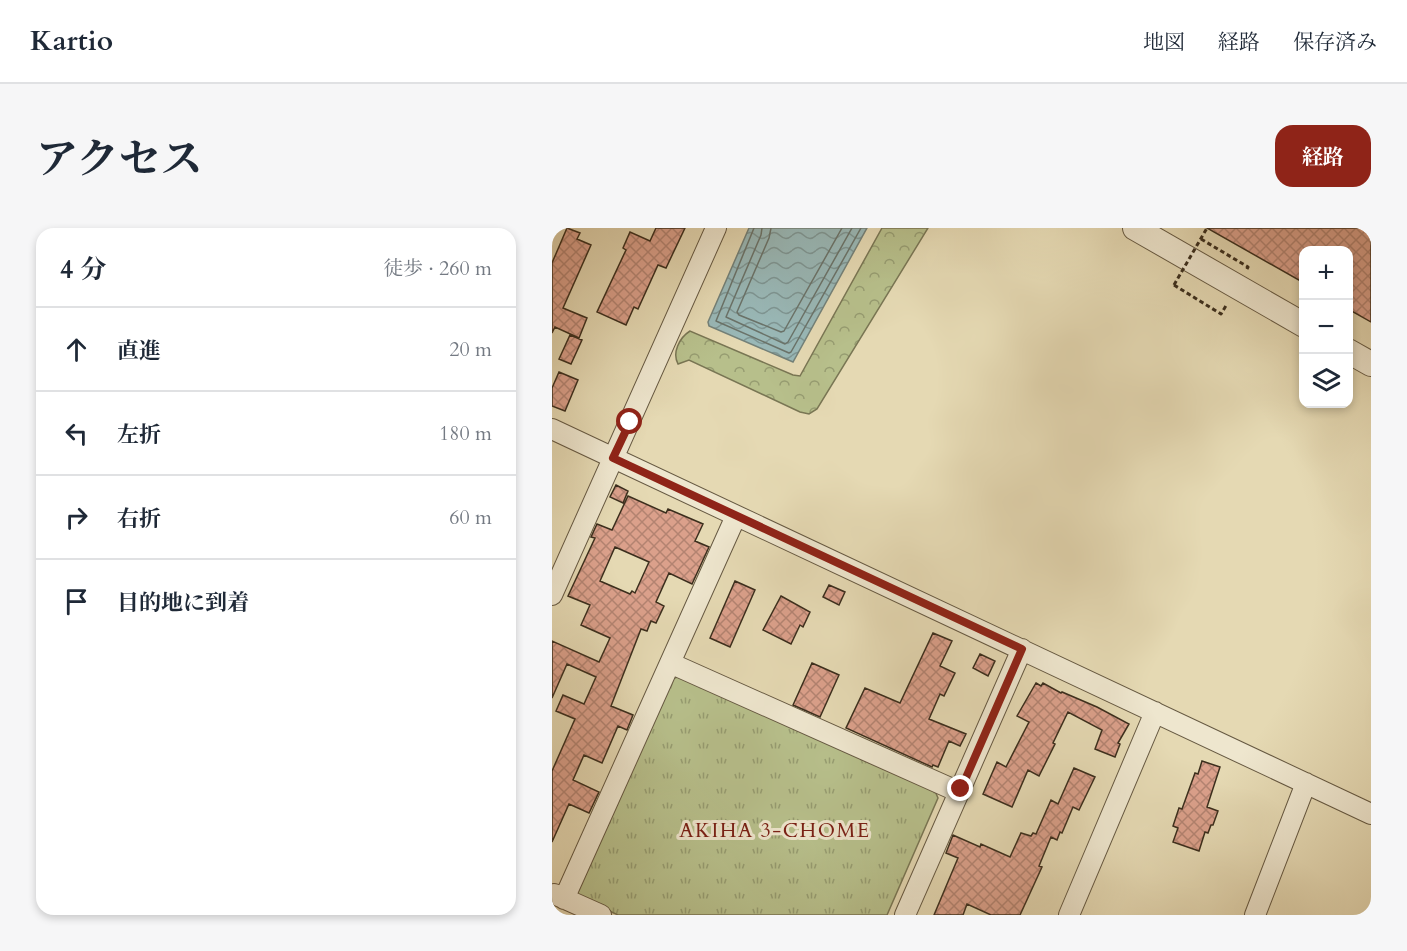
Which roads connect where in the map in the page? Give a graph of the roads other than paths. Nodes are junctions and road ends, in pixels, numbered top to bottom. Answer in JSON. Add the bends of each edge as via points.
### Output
{"nodes":[{"id":1,"x":716,"y":228,"type":"edge"},
{"id":2,"x":1135,"y":228,"type":"edge"},
{"id":3,"x":1299,"y":322,"type":"edge"},
{"id":4,"x":1353,"y":354,"type":"edge"},
{"id":5,"x":1371,"y":364,"type":"edge"},
{"id":6,"x":552,"y":429,"type":"edge"},
{"id":7,"x":613,"y":458,"type":"junction"},
{"id":8,"x":736,"y":516,"type":"junction"},
{"id":9,"x":552,"y":595,"type":"edge"},
{"id":10,"x":1022,"y":649,"type":"junction"},
{"id":11,"x":670,"y":663,"type":"junction"},
{"id":12,"x":1155,"y":712,"type":"junction"},
{"id":13,"x":1306,"y":783,"type":"junction"},
{"id":14,"x":959,"y":792,"type":"junction"},
{"id":15,"x":1371,"y":814,"type":"edge"},
{"id":16,"x":558,"y":896,"type":"edge"},
{"id":17,"x":601,"y":915,"type":"edge"},
{"id":18,"x":905,"y":915,"type":"edge"},
{"id":19,"x":1069,"y":915,"type":"edge"},
{"id":20,"x":1255,"y":915,"type":"edge"}],
"edges":[{"from":1,"to":7,"type":"street"},
{"from":2,"to":3,"type":"street"},
{"from":4,"to":5,"type":"street"},
{"from":6,"to":7,"type":"street"},
{"from":7,"to":8,"type":"street"},
{"from":7,"to":9,"type":"street"},
{"from":8,"to":10,"type":"street"},
{"from":8,"to":11,"type":"street"},
{"from":10,"to":12,"type":"street"},
{"from":10,"to":14,"type":"street"},
{"from":11,"to":14,"type":"street"},
{"from":11,"to":16,"type":"street"},
{"from":12,"to":13,"type":"street"},
{"from":12,"to":19,"type":"street"},
{"from":13,"to":15,"type":"street"},
{"from":13,"to":20,"type":"street"},
{"from":14,"to":18,"type":"street"},
{"from":16,"to":17,"type":"street"}]}
